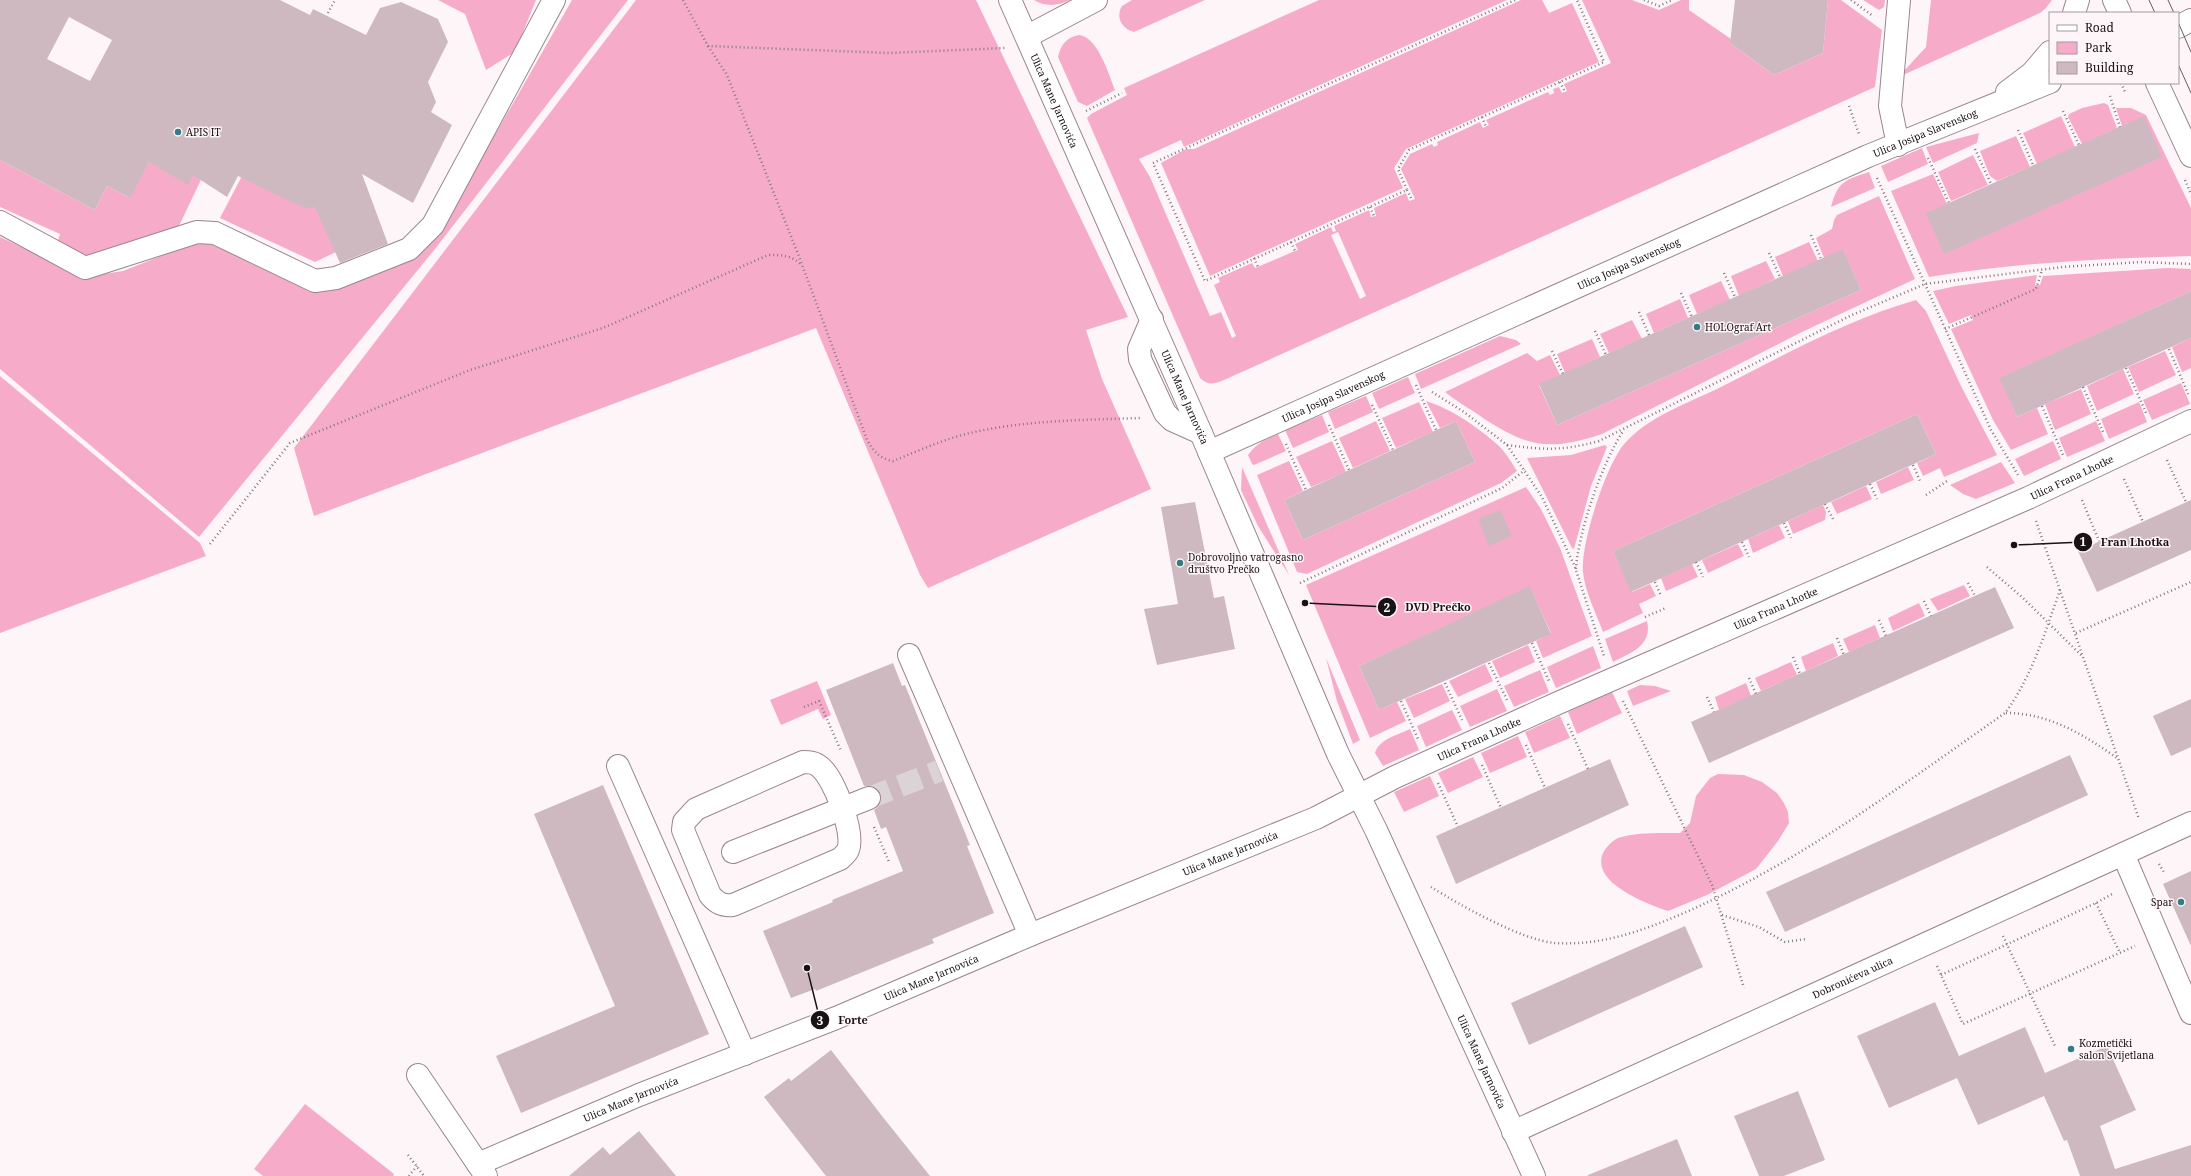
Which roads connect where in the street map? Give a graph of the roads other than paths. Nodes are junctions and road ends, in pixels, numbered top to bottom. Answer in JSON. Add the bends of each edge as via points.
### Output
{"nodes":[{"id":1,"x":554,"y":0,"type":"edge"},
{"id":2,"x":1010,"y":0,"type":"edge"},
{"id":3,"x":1096,"y":0,"type":"edge"},
{"id":4,"x":1899,"y":0,"type":"edge"},
{"id":5,"x":2078,"y":0,"type":"edge"},
{"id":6,"x":2114,"y":0,"type":"edge"},
{"id":7,"x":2074,"y":12,"type":"edge"},
{"id":8,"x":2120,"y":12,"type":"edge"},
{"id":9,"x":2191,"y":20,"type":"edge"},
{"id":10,"x":2179,"y":26,"type":"edge"},
{"id":11,"x":1030,"y":41,"type":"junction"},
{"id":12,"x":2049,"y":53,"type":"edge"},
{"id":13,"x":2049,"y":82,"type":"edge"},
{"id":14,"x":2156,"y":84,"type":"edge"},
{"id":15,"x":1978,"y":112,"type":"junction"},
{"id":16,"x":1898,"y":145,"type":"junction"},
{"id":17,"x":2191,"y":156,"type":"edge"},
{"id":18,"x":0,"y":222,"type":"edge"},
{"id":19,"x":1152,"y":319,"type":"junction"},
{"id":20,"x":2191,"y":421,"type":"edge"},
{"id":21,"x":1205,"y":442,"type":"junction"},
{"id":22,"x":909,"y":655,"type":"dead end"},
{"id":23,"x":618,"y":766,"type":"dead end"},
{"id":24,"x":1360,"y":795,"type":"junction"},
{"id":25,"x":869,"y":798,"type":"tunnel mouth"},
{"id":26,"x":843,"y":809,"type":"junction"},
{"id":27,"x":2191,"y":823,"type":"edge"},
{"id":28,"x":733,"y":852,"type":"dead end"},
{"id":29,"x":2123,"y":854,"type":"junction"},
{"id":30,"x":1030,"y":935,"type":"junction"},
{"id":31,"x":2191,"y":1013,"type":"edge"},
{"id":32,"x":745,"y":1054,"type":"junction"},
{"id":33,"x":418,"y":1076,"type":"dead end"},
{"id":34,"x":1513,"y":1132,"type":"junction"},
{"id":35,"x":482,"y":1170,"type":"edge"},
{"id":36,"x":1534,"y":1176,"type":"edge"}],
"edges":[{"from":1,"to":18,"type":"street","via":[[433,225],[409,249],[336,278],[315,281],[215,233],[197,232],[85,268]]},
{"from":2,"to":11,"type":"street","name":"Ulica Mane Jarnovića"},
{"from":3,"to":11,"type":"street"},
{"from":4,"to":16,"type":"street","via":[[1890,106]]},
{"from":5,"to":7,"type":"street"},
{"from":6,"to":8,"type":"street"},
{"from":9,"to":10,"type":"street"},
{"from":11,"to":19,"type":"street","name":"Ulica Mane Jarnovića"},
{"from":12,"to":15,"type":"street","via":[[2032,73]]},
{"from":13,"to":15,"type":"street","name":"Ulica Josipa Slavenskog"},
{"from":14,"to":17,"type":"street"},
{"from":15,"to":16,"type":"street","name":"Ulica Josipa Slavenskog"},
{"from":16,"to":21,"type":"street","name":"Ulica Josipa Slavenskog","via":[[1868,156],[1276,421]]},
{"from":19,"to":21,"type":"street","name":"Ulica Mane Jarnovića"},
{"from":19,"to":21,"type":"street","via":[[1139,348],[1140,359],[1166,413]]},
{"from":20,"to":24,"type":"street","name":"Ulica Frana Lhotke","via":[[2028,498],[1558,703]]},
{"from":21,"to":24,"type":"street","name":"Ulica Mane Jarnovića","via":[[1338,754]]},
{"from":22,"to":30,"type":"street","via":[[947,767]]},
{"from":23,"to":32,"type":"street"},
{"from":24,"to":30,"type":"street","name":"Ulica Mane Jarnovića","via":[[1316,818]]},
{"from":24,"to":34,"type":"street","name":"Ulica Mane Jarnovića"},
{"from":25,"to":26,"type":"street"},
{"from":26,"to":26,"type":"street","via":[[828,775],[813,762],[803,762],[696,809],[684,822],[683,830],[710,895],[717,903],[733,905],[840,859],[848,851],[850,841]]},
{"from":26,"to":28,"type":"street"},
{"from":27,"to":29,"type":"street","name":"Dobronićeva ulica"},
{"from":29,"to":31,"type":"street"},
{"from":29,"to":34,"type":"street","name":"Dobronićeva ulica"},
{"from":30,"to":32,"type":"street","name":"Ulica Mane Jarnovića"},
{"from":32,"to":35,"type":"street","name":"Ulica Mane Jarnovića","via":[[639,1095]]},
{"from":33,"to":35,"type":"street","name":"Ulica Mane Jarnovića"},
{"from":34,"to":36,"type":"street","name":"Ulica Mane Jarnovića"}]}
